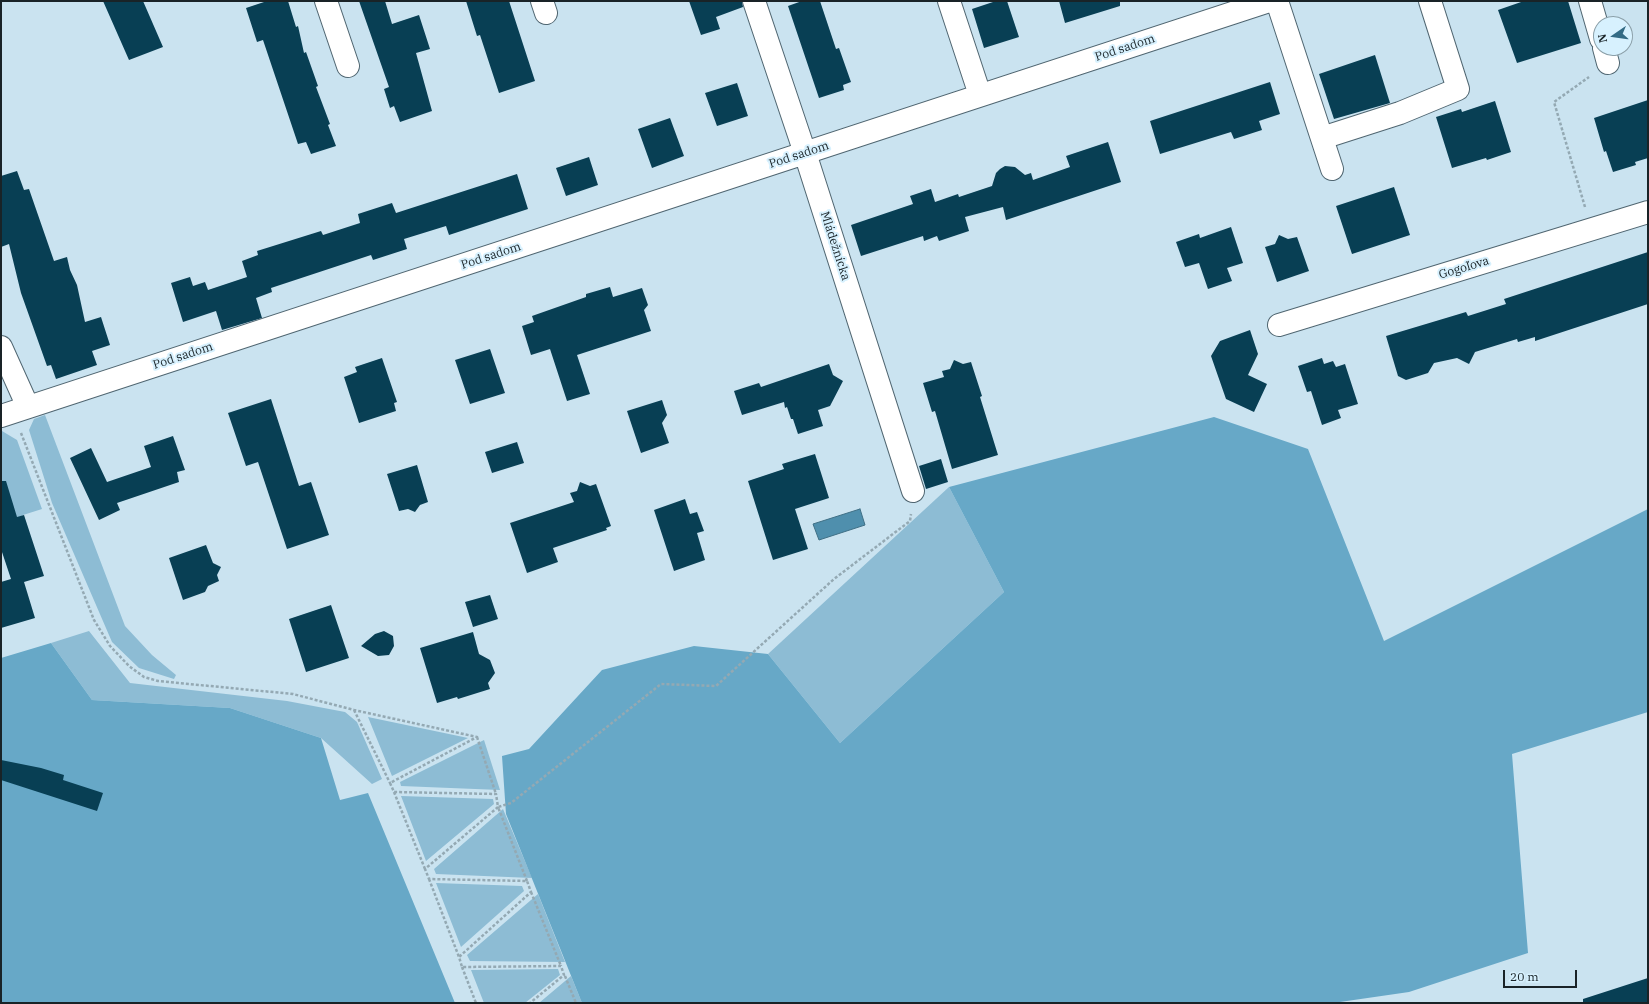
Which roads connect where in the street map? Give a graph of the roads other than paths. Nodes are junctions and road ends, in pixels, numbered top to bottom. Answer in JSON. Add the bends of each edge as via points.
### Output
{"nodes":[{"id":1,"x":326,"y":1,"type":"edge"},
{"id":2,"x":754,"y":1,"type":"edge"},
{"id":3,"x":949,"y":1,"type":"edge"},
{"id":4,"x":1269,"y":1,"type":"edge"},
{"id":5,"x":1277,"y":1,"type":"edge"},
{"id":6,"x":1430,"y":1,"type":"edge"},
{"id":7,"x":1590,"y":1,"type":"edge"},
{"id":8,"x":1594,"y":16,"type":"edge"},
{"id":9,"x":348,"y":66,"type":"dead end"},
{"id":10,"x":980,"y":96,"type":"junction"},
{"id":11,"x":1322,"y":138,"type":"junction"},
{"id":12,"x":805,"y":153,"type":"junction"},
{"id":13,"x":1332,"y":169,"type":"dead end"},
{"id":14,"x":1648,"y":212,"type":"edge"},
{"id":15,"x":1279,"y":325,"type":"dead end"},
{"id":16,"x":1,"y":347,"type":"edge"},
{"id":17,"x":14,"y":411,"type":"edge"},
{"id":18,"x":913,"y":491,"type":"road end"}],
"edges":[{"from":1,"to":9,"type":"street"},
{"from":2,"to":12,"type":"street","name":"Mládežnícka"},
{"from":3,"to":10,"type":"street"},
{"from":4,"to":10,"type":"street","name":"Pod sadom"},
{"from":5,"to":11,"type":"street"},
{"from":6,"to":11,"type":"street","via":[[1458,89],[1400,113]]},
{"from":7,"to":8,"type":"street"},
{"from":10,"to":12,"type":"street","name":"Pod sadom"},
{"from":11,"to":13,"type":"street"},
{"from":12,"to":17,"type":"street","name":"Pod sadom"},
{"from":12,"to":18,"type":"street","name":"Mládežnícka"},
{"from":14,"to":15,"type":"street","name":"Gogoľova"},
{"from":16,"to":17,"type":"street"}]}
